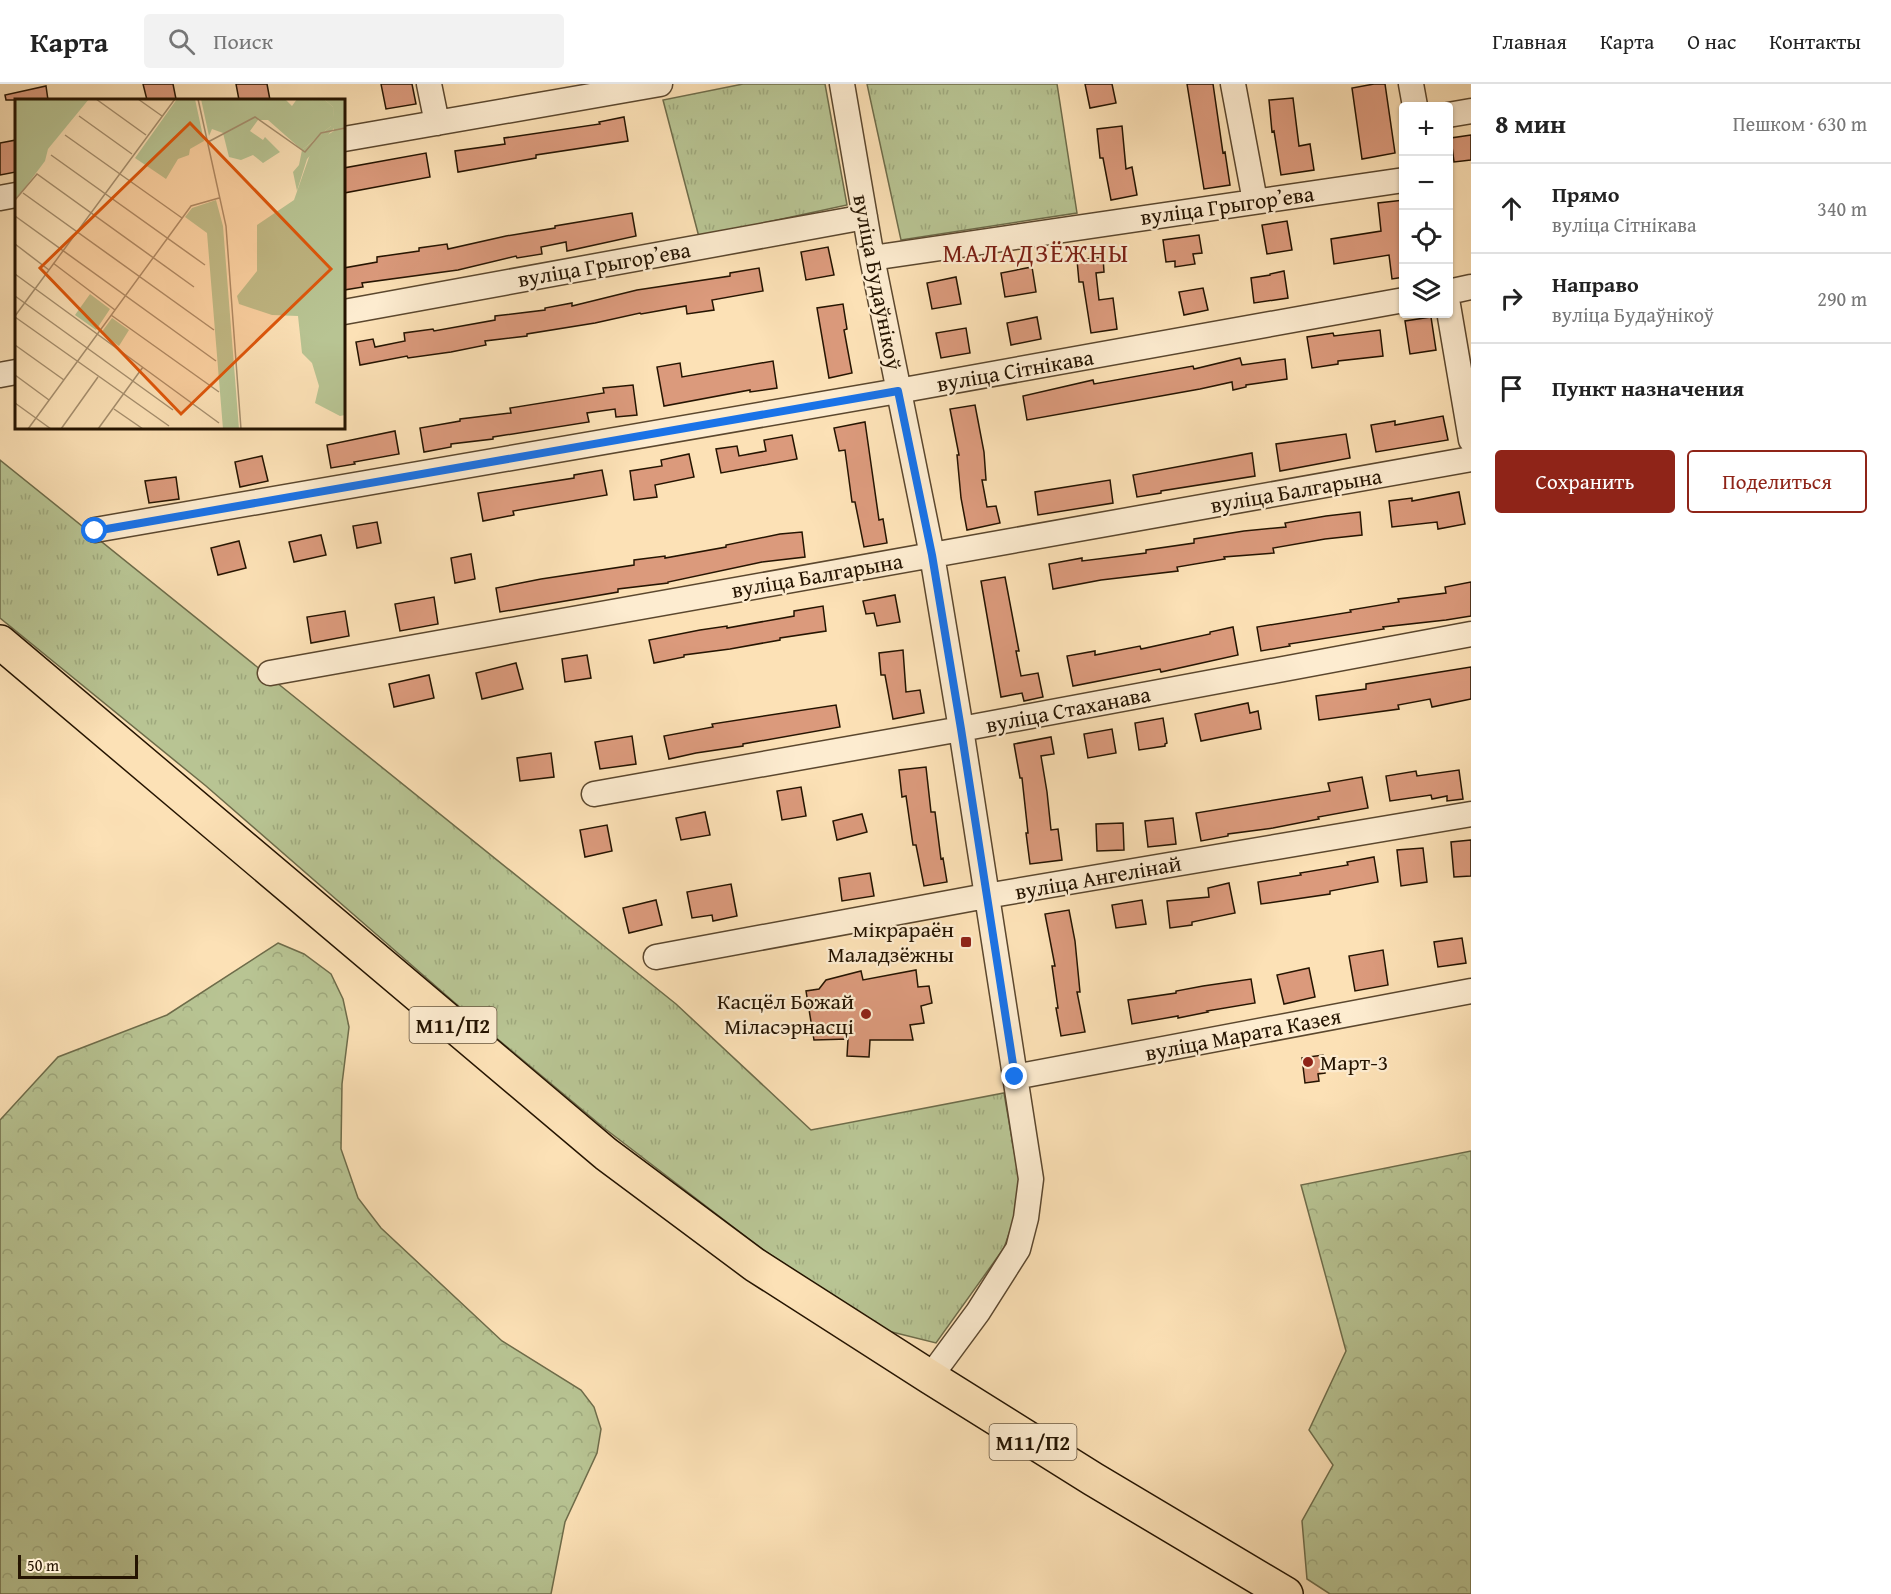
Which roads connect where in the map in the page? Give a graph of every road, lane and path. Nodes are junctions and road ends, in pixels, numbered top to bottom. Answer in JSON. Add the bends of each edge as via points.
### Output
{"nodes":[{"id":1,"x":429,"y":84,"type":"edge"},
{"id":2,"x":660,"y":84,"type":"edge"},
{"id":3,"x":842,"y":84,"type":"edge"},
{"id":4,"x":1233,"y":84,"type":"edge"},
{"id":5,"x":1411,"y":84,"type":"edge"},
{"id":6,"x":1414,"y":102,"type":"edge"},
{"id":7,"x":1471,"y":111,"type":"edge"},
{"id":8,"x":1453,"y":114,"type":"edge"},
{"id":9,"x":437,"y":123,"type":"junction"},
{"id":10,"x":345,"y":139,"type":"edge"},
{"id":11,"x":1399,"y":181,"type":"edge"},
{"id":12,"x":15,"y":195,"type":"edge"},
{"id":13,"x":0,"y":198,"type":"edge"},
{"id":14,"x":1255,"y":201,"type":"junction"},
{"id":15,"x":865,"y":217,"type":"junction"},
{"id":16,"x":872,"y":258,"type":"junction"},
{"id":17,"x":1471,"y":287,"type":"edge"},
{"id":18,"x":1453,"y":291,"type":"edge"},
{"id":19,"x":1399,"y":301,"type":"edge"},
{"id":20,"x":345,"y":312,"type":"edge"},
{"id":21,"x":1451,"y":318,"type":"edge"},
{"id":22,"x":15,"y":372,"type":"edge"},
{"id":23,"x":0,"y":375,"type":"edge"},
{"id":24,"x":898,"y":391,"type":"junction"},
{"id":25,"x":1471,"y":440,"type":"edge"},
{"id":26,"x":1471,"y":459,"type":"edge"},
{"id":27,"x":95,"y":531,"type":"dead end"},
{"id":28,"x":932,"y":555,"type":"junction"},
{"id":29,"x":1471,"y":634,"type":"edge"},
{"id":30,"x":0,"y":642,"type":"edge"},
{"id":31,"x":270,"y":673,"type":"dead end"},
{"id":32,"x":961,"y":729,"type":"junction"},
{"id":33,"x":594,"y":794,"type":"dead end"},
{"id":34,"x":1471,"y":814,"type":"edge"},
{"id":35,"x":986,"y":896,"type":"junction"},
{"id":36,"x":656,"y":957,"type":"dead end"},
{"id":37,"x":1471,"y":991,"type":"edge"},
{"id":38,"x":1015,"y":1077,"type":"junction"},
{"id":39,"x":930,"y":1377,"type":"junction"},
{"id":40,"x":1284,"y":1593,"type":"edge"}],
"edges":[{"from":1,"to":9,"type":"street"},
{"from":2,"to":9,"type":"street"},
{"from":3,"to":15,"type":"street","name":"вуліца Будаўнікоў"},
{"from":4,"to":14,"type":"street"},
{"from":5,"to":6,"type":"street"},
{"from":7,"to":8,"type":"street"},
{"from":9,"to":10,"type":"street"},
{"from":11,"to":14,"type":"street","name":"вуліца Грыгорʼева"},
{"from":12,"to":13,"type":"street"},
{"from":14,"to":16,"type":"street","name":"вуліца Грыгорʼева"},
{"from":15,"to":16,"type":"street","name":"вуліца Будаўнікоў"},
{"from":15,"to":20,"type":"street","name":"вуліца Грыгорʼева"},
{"from":16,"to":24,"type":"street","name":"вуліца Будаўнікоў"},
{"from":17,"to":18,"type":"street"},
{"from":19,"to":24,"type":"street","name":"вуліца Сітнікава"},
{"from":21,"to":25,"type":"street"},
{"from":22,"to":23,"type":"street"},
{"from":24,"to":27,"type":"street","name":"вуліца Сітнікава"},
{"from":24,"to":28,"type":"street","name":"вуліца Будаўнікоў"},
{"from":26,"to":28,"type":"street","name":"вуліца Балгарына"},
{"from":28,"to":31,"type":"street","name":"вуліца Балгарына"},
{"from":28,"to":32,"type":"street","name":"вуліца Будаўнікоў"},
{"from":29,"to":32,"type":"street","name":"вуліца Стаханава"},
{"from":30,"to":39,"type":"highway","number":"М11/П2","via":[[606,1154],[755,1265]]},
{"from":32,"to":33,"type":"street","name":"вуліца Стаханава"},
{"from":32,"to":35,"type":"street","name":"вуліца Будаўнікоў"},
{"from":34,"to":35,"type":"street","name":"вуліца Ангелінай"},
{"from":35,"to":36,"type":"street","name":"вуліца Ангелінай"},
{"from":35,"to":38,"type":"street","name":"вуліца Будаўнікоў"},
{"from":37,"to":38,"type":"street","name":"вуліца Марата Казея"},
{"from":38,"to":39,"type":"street","name":"вуліца Будаўнікоў","via":[[1031,1179],[1018,1250]]},
{"from":39,"to":40,"type":"highway","number":"М11/П2"}]}
